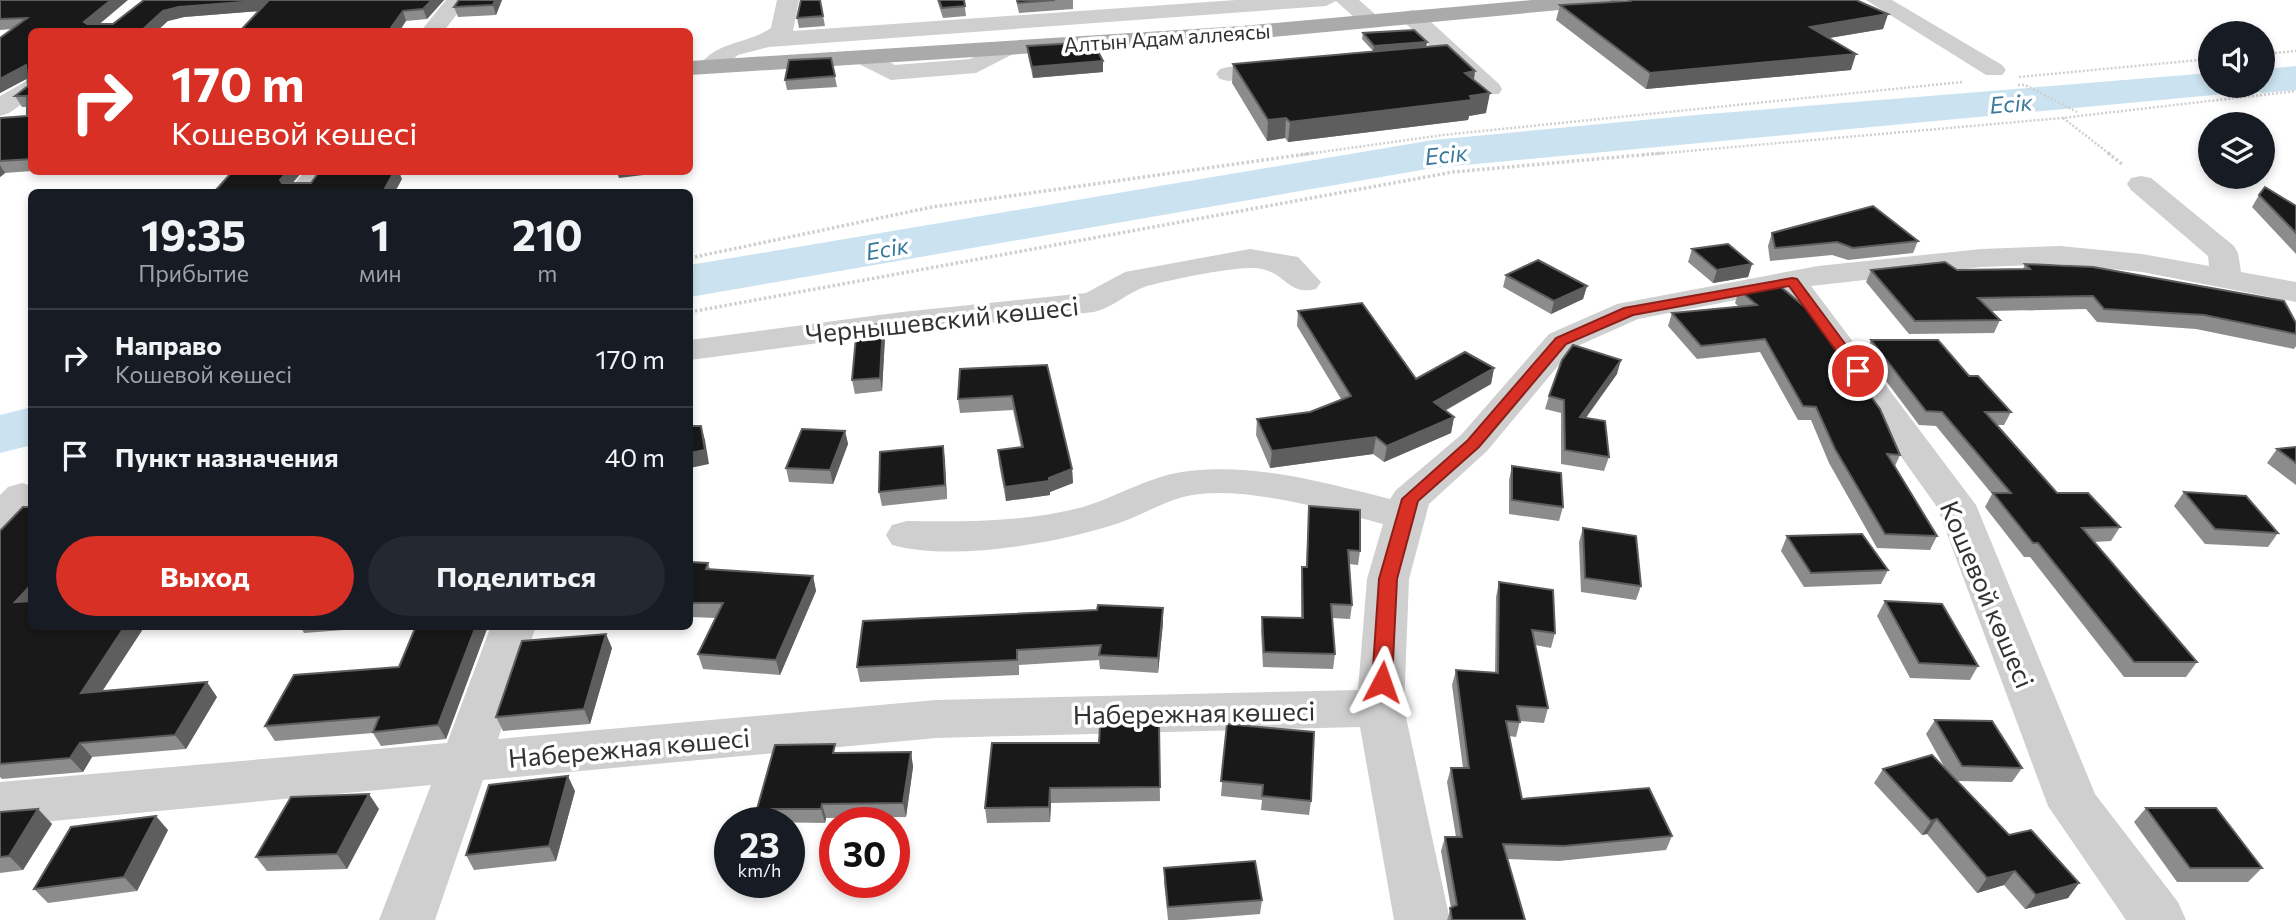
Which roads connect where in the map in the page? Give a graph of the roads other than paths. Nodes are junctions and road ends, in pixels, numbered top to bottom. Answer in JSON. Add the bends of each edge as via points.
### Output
{"nodes":[{"id":1,"x":457,"y":0,"type":"edge"},
{"id":2,"x":788,"y":0,"type":"edge"},
{"id":3,"x":1326,"y":0,"type":"edge"},
{"id":4,"x":1346,"y":0,"type":"edge"},
{"id":5,"x":1602,"y":0,"type":"edge"},
{"id":6,"x":1877,"y":0,"type":"edge"},
{"id":7,"x":1412,"y":17,"type":"junction"},
{"id":8,"x":1372,"y":21,"type":"junction"},
{"id":9,"x":434,"y":28,"type":"edge"},
{"id":10,"x":769,"y":40,"type":"junction"},
{"id":11,"x":1007,"y":48,"type":"joint"},
{"id":12,"x":1452,"y":54,"type":"junction"},
{"id":13,"x":863,"y":57,"type":"joint"},
{"id":14,"x":1426,"y":57,"type":"edge"},
{"id":15,"x":700,"y":67,"type":"edge"},
{"id":16,"x":1307,"y":67,"type":"edge"},
{"id":17,"x":1994,"y":71,"type":"dead end"},
{"id":18,"x":1228,"y":74,"type":"dead end"},
{"id":19,"x":28,"y":88,"type":"edge"},
{"id":20,"x":1490,"y":89,"type":"edge"},
{"id":21,"x":0,"y":108,"type":"edge"},
{"id":22,"x":28,"y":117,"type":"edge"},
{"id":23,"x":0,"y":120,"type":"edge"},
{"id":24,"x":316,"y":175,"type":"edge"},
{"id":25,"x":2141,"y":184,"type":"road end"},
{"id":26,"x":304,"y":189,"type":"edge"},
{"id":27,"x":2226,"y":277,"type":"junction"},
{"id":28,"x":1305,"y":282,"type":"dead end"},
{"id":29,"x":1792,"y":282,"type":"junction"},
{"id":30,"x":2296,"y":292,"type":"edge"},
{"id":31,"x":693,"y":350,"type":"edge"},
{"id":32,"x":1405,"y":516,"type":"junction"},
{"id":33,"x":907,"y":535,"type":"dead end"},
{"id":34,"x":513,"y":630,"type":"edge"},
{"id":35,"x":1380,"y":708,"type":"junction"},
{"id":36,"x":465,"y":762,"type":"junction"},
{"id":37,"x":0,"y":804,"type":"edge"},
{"id":38,"x":407,"y":920,"type":"edge"},
{"id":39,"x":1422,"y":920,"type":"edge"},
{"id":40,"x":2158,"y":920,"type":"edge"}],
"edges":[{"from":1,"to":9,"type":"street"},
{"from":2,"to":10,"type":"street","via":[[782,31]]},
{"from":3,"to":10,"type":"street"},
{"from":4,"to":8,"type":"street"},
{"from":5,"to":7,"type":"main road","name":"Алтын Адам аллеясы"},
{"from":6,"to":17,"type":"street"},
{"from":7,"to":8,"type":"main road","name":"Алтын Адам аллеясы"},
{"from":7,"to":12,"type":"street"},
{"from":8,"to":11,"type":"main road","name":"Алтын Адам аллеясы"},
{"from":10,"to":15,"type":"street","via":[[730,50]]},
{"from":11,"to":13,"type":"street","via":[[976,66],[891,73]]},
{"from":12,"to":14,"type":"street"},
{"from":12,"to":20,"type":"street"},
{"from":13,"to":15,"type":"main road"},
{"from":16,"to":18,"type":"street"},
{"from":19,"to":21,"type":"street"},
{"from":22,"to":23,"type":"main road"},
{"from":24,"to":26,"type":"street"},
{"from":25,"to":27,"type":"street","via":[[2223,253]]},
{"from":27,"to":29,"type":"street","via":[[2060,255],[1912,263]]},
{"from":27,"to":30,"type":"street"},
{"from":28,"to":31,"type":"street","name":"Чернышевский көшесі","via":[[1287,264],[1250,258],[1136,279],[1094,302]]},
{"from":29,"to":32,"type":"street","via":[[1629,311],[1561,341],[1474,443],[1410,499]]},
{"from":29,"to":40,"type":"street","name":"Кошевой көшесі","via":[[1956,505],[2074,806]]},
{"from":32,"to":33,"type":"street","via":[[1258,483],[1188,483],[1100,516],[1042,528],[973,537]]},
{"from":32,"to":35,"type":"street","via":[[1388,579]]},
{"from":34,"to":36,"type":"street"},
{"from":35,"to":36,"type":"street","name":"Набережная көшесі","via":[[936,719]]},
{"from":35,"to":39,"type":"street"},
{"from":36,"to":37,"type":"street","name":"Набережная көшесі"},
{"from":36,"to":38,"type":"street"}]}
